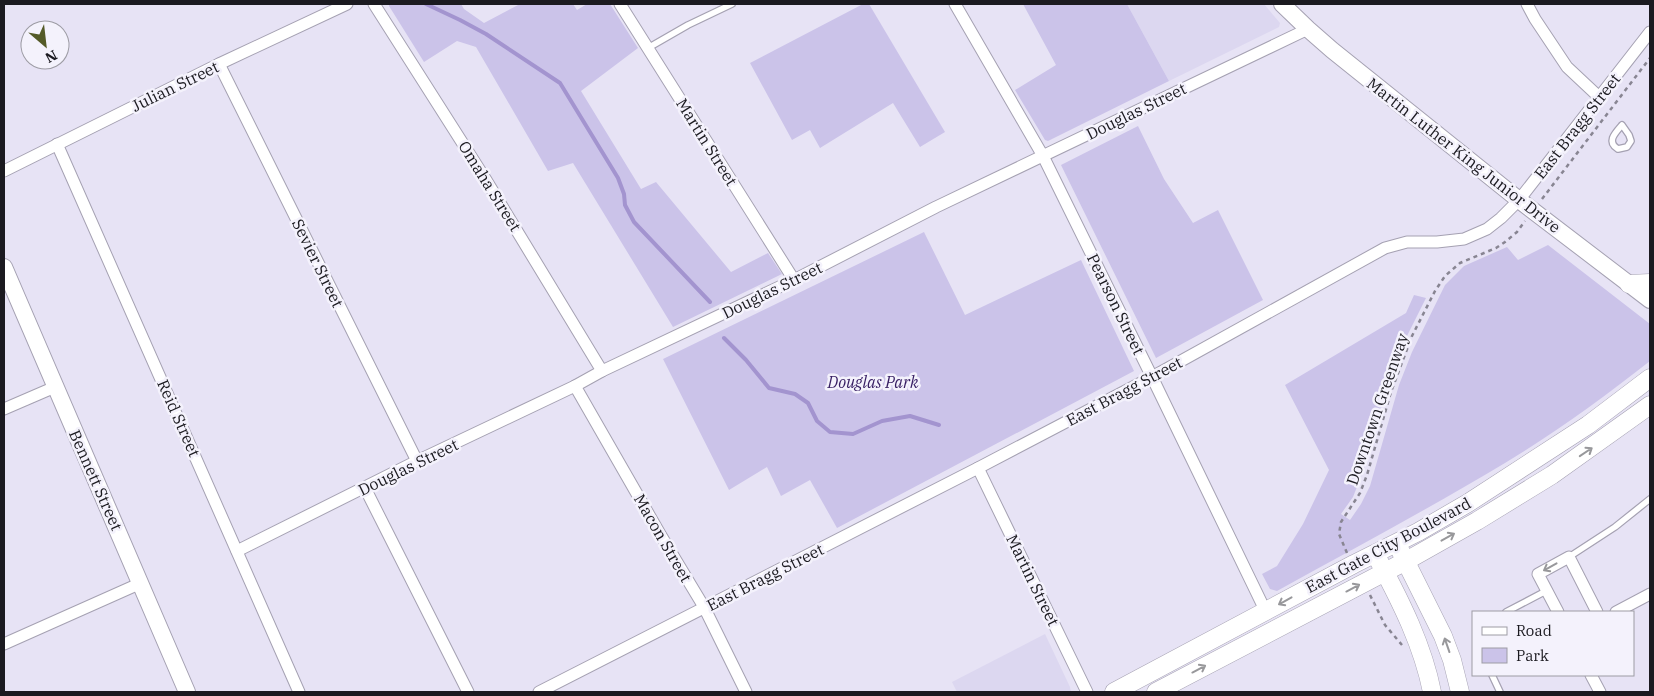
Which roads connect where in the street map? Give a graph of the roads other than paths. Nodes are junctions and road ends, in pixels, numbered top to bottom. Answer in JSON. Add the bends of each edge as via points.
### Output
{"nodes":[{"id":1,"x":347,"y":4,"type":"edge"},
{"id":2,"x":374,"y":4,"type":"edge"},
{"id":3,"x":620,"y":4,"type":"edge"},
{"id":4,"x":732,"y":4,"type":"edge"},
{"id":5,"x":955,"y":4,"type":"edge"},
{"id":6,"x":1282,"y":4,"type":"edge"},
{"id":7,"x":1527,"y":4,"type":"edge"},
{"id":8,"x":1308,"y":29,"type":"junction"},
{"id":9,"x":1650,"y":32,"type":"edge"},
{"id":10,"x":648,"y":48,"type":"junction"},
{"id":11,"x":219,"y":64,"type":"junction"},
{"id":12,"x":1599,"y":97,"type":"junction"},
{"id":13,"x":58,"y":144,"type":"junction"},
{"id":14,"x":1043,"y":156,"type":"junction"},
{"id":15,"x":4,"y":171,"type":"edge"},
{"id":16,"x":1519,"y":200,"type":"junction"},
{"id":17,"x":4,"y":267,"type":"edge"},
{"id":18,"x":794,"y":280,"type":"junction"},
{"id":19,"x":1650,"y":283,"type":"edge"},
{"id":20,"x":1630,"y":284,"type":"junction"},
{"id":21,"x":1650,"y":300,"type":"edge"},
{"id":22,"x":602,"y":371,"type":"junction"},
{"id":23,"x":1152,"y":377,"type":"junction"},
{"id":24,"x":1650,"y":378,"type":"edge"},
{"id":25,"x":575,"y":386,"type":"junction"},
{"id":26,"x":55,"y":387,"type":"junction"},
{"id":27,"x":1650,"y":405,"type":"edge"},
{"id":28,"x":4,"y":409,"type":"edge"},
{"id":29,"x":417,"y":462,"type":"junction"},
{"id":30,"x":978,"y":468,"type":"junction"},
{"id":31,"x":365,"y":488,"type":"junction"},
{"id":32,"x":1650,"y":498,"type":"edge"},
{"id":33,"x":1396,"y":543,"type":"junction"},
{"id":34,"x":237,"y":551,"type":"junction"},
{"id":35,"x":1375,"y":554,"type":"junction"},
{"id":36,"x":1568,"y":557,"type":"junction"},
{"id":37,"x":1406,"y":561,"type":"junction"},
{"id":38,"x":1384,"y":572,"type":"junction"},
{"id":39,"x":141,"y":583,"type":"junction"},
{"id":40,"x":1546,"y":590,"type":"junction"},
{"id":41,"x":1650,"y":594,"type":"edge"},
{"id":42,"x":704,"y":607,"type":"junction"},
{"id":43,"x":1508,"y":611,"type":"edge"},
{"id":44,"x":1557,"y":611,"type":"edge"},
{"id":45,"x":1597,"y":611,"type":"edge"},
{"id":46,"x":1618,"y":611,"type":"edge"},
{"id":47,"x":1266,"y":612,"type":"junction"},
{"id":48,"x":4,"y":644,"type":"edge"},
{"id":49,"x":1492,"y":676,"type":"edge"},
{"id":50,"x":1592,"y":676,"type":"edge"},
{"id":51,"x":187,"y":692,"type":"edge"},
{"id":52,"x":299,"y":692,"type":"edge"},
{"id":53,"x":468,"y":692,"type":"edge"},
{"id":54,"x":539,"y":692,"type":"edge"},
{"id":55,"x":746,"y":692,"type":"edge"},
{"id":56,"x":1087,"y":692,"type":"edge"},
{"id":57,"x":1114,"y":692,"type":"edge"},
{"id":58,"x":1156,"y":692,"type":"edge"},
{"id":59,"x":1432,"y":692,"type":"edge"},
{"id":60,"x":1460,"y":692,"type":"edge"},
{"id":61,"x":1500,"y":692,"type":"edge"},
{"id":62,"x":1600,"y":692,"type":"edge"}],
"edges":[{"from":1,"to":11,"type":"street","name":"Julian Street"},
{"from":2,"to":22,"type":"street","name":"Omaha Street"},
{"from":3,"to":10,"type":"street","name":"Martin Street"},
{"from":4,"to":10,"type":"lane"},
{"from":5,"to":14,"type":"street","name":"Pearson Street"},
{"from":6,"to":8,"type":"main road","name":"Martin Luther King Junior Drive"},
{"from":7,"to":12,"type":"street","via":[[1567,67]]},
{"from":8,"to":14,"type":"street","name":"Douglas Street"},
{"from":8,"to":16,"type":"main road","name":"Martin Luther King Junior Drive"},
{"from":9,"to":12,"type":"street","name":"East Bragg Street"},
{"from":10,"to":18,"type":"street","name":"Martin Street"},
{"from":11,"to":13,"type":"street","name":"Julian Street"},
{"from":11,"to":29,"type":"street","name":"Sevier Street"},
{"from":12,"to":16,"type":"street","name":"East Bragg Street"},
{"from":13,"to":15,"type":"street","name":"Julian Street"},
{"from":13,"to":34,"type":"street","name":"Reid Street"},
{"from":14,"to":18,"type":"street","name":"Douglas Street"},
{"from":14,"to":23,"type":"street","name":"Pearson Street"},
{"from":16,"to":20,"type":"main road","name":"Martin Luther King Junior Drive"},
{"from":16,"to":23,"type":"street","name":"East Bragg Street","via":[[1487,229],[1464,239],[1407,242],[1385,248]]},
{"from":17,"to":26,"type":"main road","name":"Bennett Street"},
{"from":18,"to":22,"type":"street","name":"Douglas Street"},
{"from":19,"to":20,"type":"main road"},
{"from":20,"to":21,"type":"main road","name":"Martin Luther King Junior Drive"},
{"from":22,"to":25,"type":"street","name":"Douglas Street"},
{"from":23,"to":30,"type":"street","name":"East Bragg Street"},
{"from":23,"to":47,"type":"street","name":"Pearson Street"},
{"from":24,"to":33,"type":"main road","name":"East Gate City Boulevard","via":[[1588,425],[1513,475]]},
{"from":25,"to":29,"type":"street","name":"Douglas Street"},
{"from":25,"to":42,"type":"street","name":"Macon Street"},
{"from":26,"to":28,"type":"street"},
{"from":26,"to":39,"type":"main road","name":"Bennett Street"},
{"from":37,"to":27,"type":"main road","name":"East Gate City Boulevard","one_way":true,"via":[[1514,499]]},
{"from":29,"to":31,"type":"street","name":"Douglas Street"},
{"from":30,"to":42,"type":"street","name":"East Bragg Street"},
{"from":30,"to":56,"type":"street","name":"Martin Street"},
{"from":31,"to":34,"type":"street","name":"Douglas Street"},
{"from":31,"to":53,"type":"street"},
{"from":32,"to":36,"type":"lane","via":[[1614,527]]},
{"from":33,"to":35,"type":"main road","name":"East Gate City Boulevard"},
{"from":33,"to":37,"type":"main road"},
{"from":34,"to":52,"type":"street","name":"Reid Street"},
{"from":35,"to":38,"type":"main road"},
{"from":35,"to":47,"type":"main road","name":"East Gate City Boulevard","one_way":true},
{"from":36,"to":40,"type":"street","one_way":true,"via":[[1538,574]]},
{"from":36,"to":45,"type":"street"},
{"from":37,"to":38,"type":"main road","name":"East Gate City Boulevard"},
{"from":60,"to":37,"type":"main road","one_way":true,"via":[[1443,636]]},
{"from":58,"to":38,"type":"main road","name":"East Gate City Boulevard","one_way":true},
{"from":38,"to":59,"type":"main road","via":[[1404,610],[1424,660]]},
{"from":39,"to":48,"type":"street"},
{"from":39,"to":51,"type":"main road","name":"Bennett Street"},
{"from":40,"to":43,"type":"lane"},
{"from":40,"to":44,"type":"street"},
{"from":41,"to":46,"type":"street"},
{"from":42,"to":54,"type":"street","name":"East Bragg Street"},
{"from":42,"to":55,"type":"street","name":"Macon Street"},
{"from":47,"to":57,"type":"main road","name":"East Gate City Boulevard"},
{"from":49,"to":61,"type":"lane"},
{"from":50,"to":62,"type":"street"}]}
